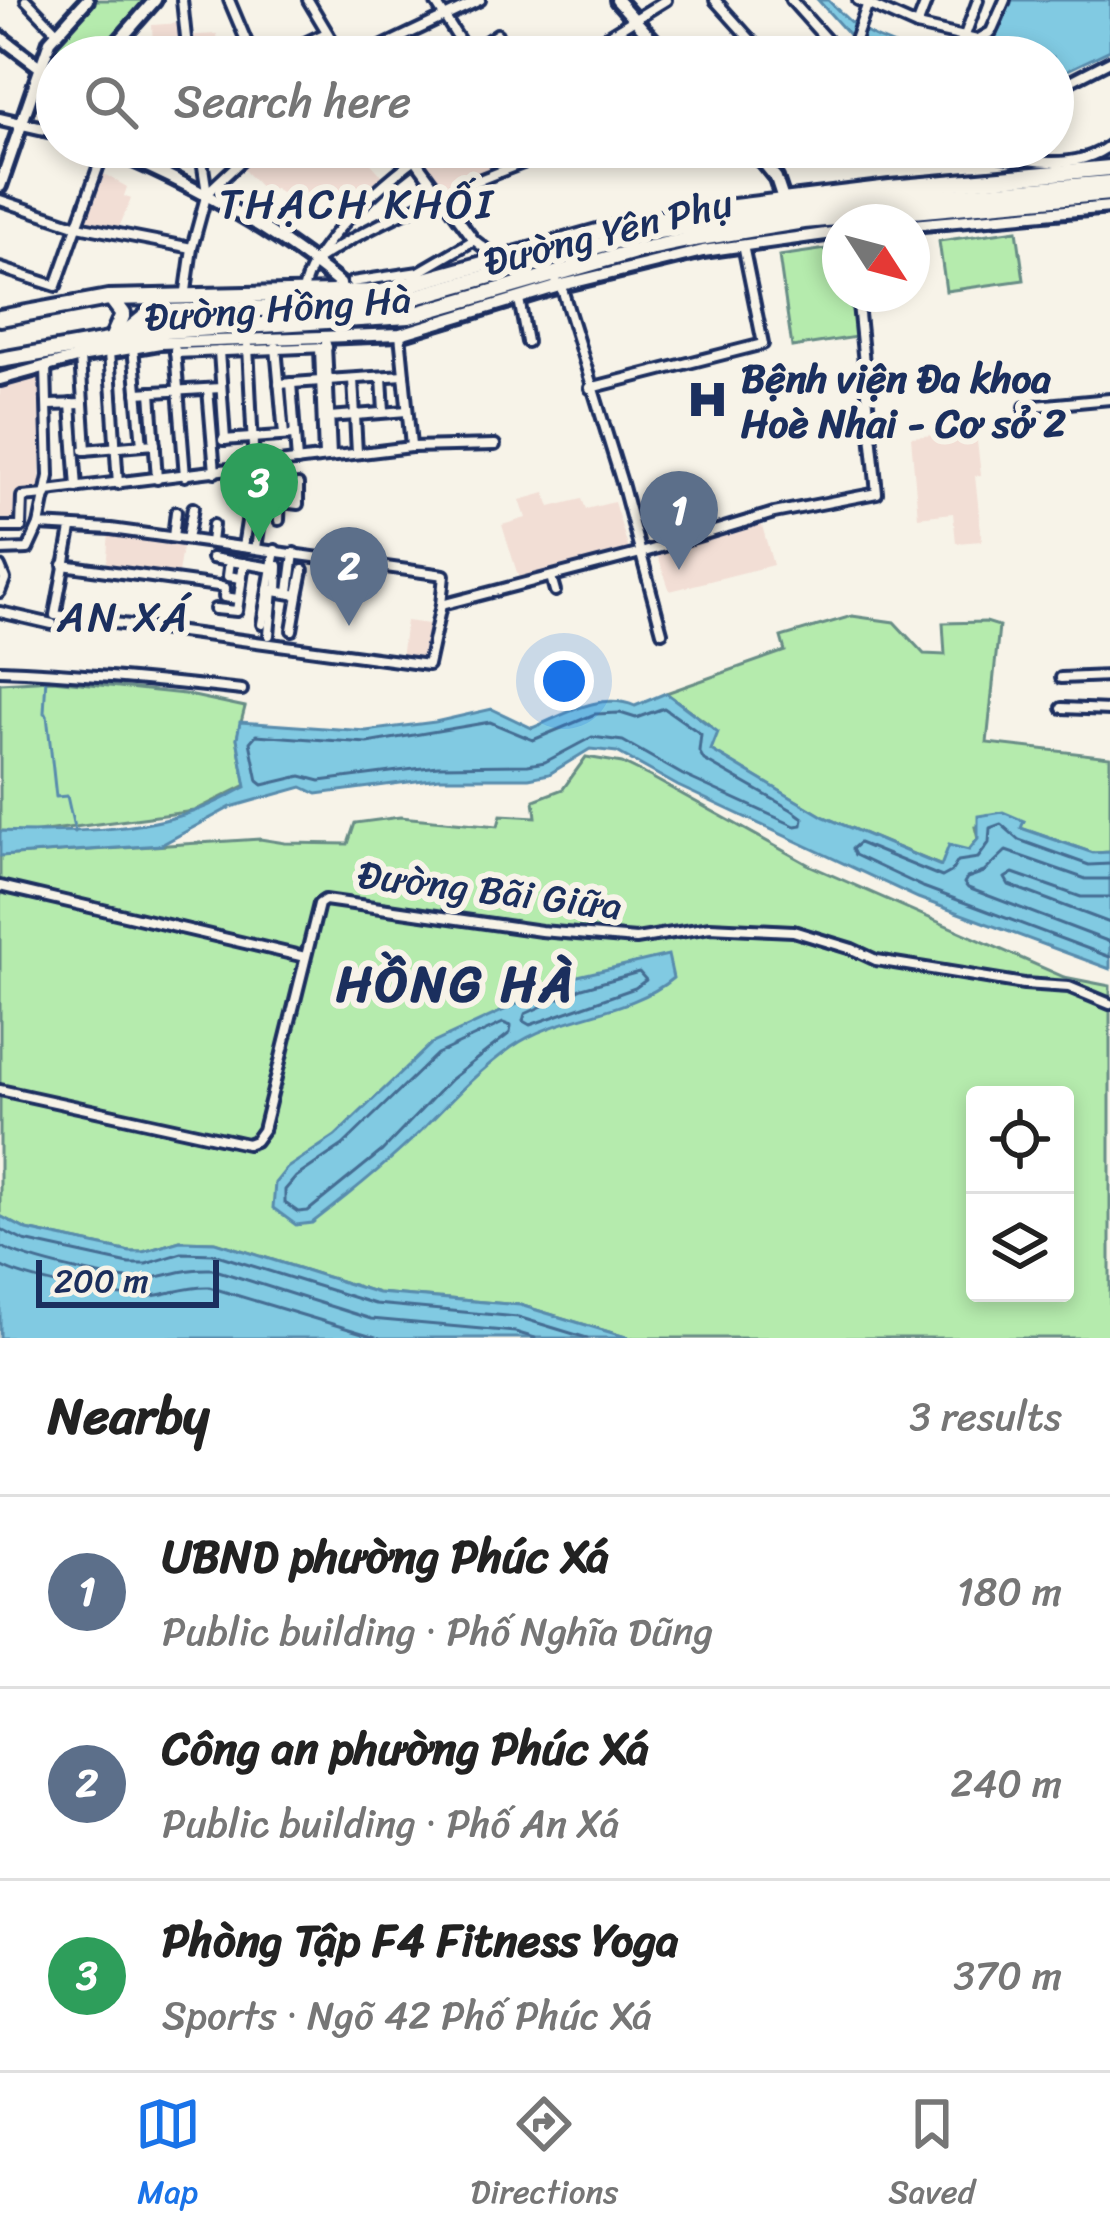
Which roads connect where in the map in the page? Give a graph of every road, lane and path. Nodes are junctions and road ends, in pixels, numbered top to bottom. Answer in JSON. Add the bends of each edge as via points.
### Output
{"nodes":[{"id":1,"x":26,"y":0,"type":"edge"},
{"id":2,"x":87,"y":0,"type":"edge"},
{"id":3,"x":154,"y":0,"type":"edge"},
{"id":4,"x":182,"y":0,"type":"edge"},
{"id":5,"x":229,"y":0,"type":"edge"},
{"id":6,"x":308,"y":0,"type":"edge"},
{"id":7,"x":434,"y":0,"type":"edge"},
{"id":8,"x":480,"y":0,"type":"edge"},
{"id":9,"x":617,"y":0,"type":"edge"},
{"id":10,"x":666,"y":0,"type":"edge"},
{"id":11,"x":715,"y":0,"type":"edge"},
{"id":12,"x":790,"y":0,"type":"edge"},
{"id":13,"x":927,"y":0,"type":"edge"},
{"id":14,"x":1005,"y":0,"type":"edge"},
{"id":15,"x":976,"y":1,"type":"edge"},
{"id":16,"x":865,"y":2,"type":"edge"},
{"id":17,"x":442,"y":16,"type":"junction"},
{"id":18,"x":635,"y":19,"type":"junction"},
{"id":19,"x":917,"y":26,"type":"junction"},
{"id":20,"x":56,"y":31,"type":"junction"},
{"id":21,"x":326,"y":33,"type":"junction"},
{"id":22,"x":497,"y":34,"type":"dead end"},
{"id":23,"x":54,"y":36,"type":"edge"},
{"id":24,"x":123,"y":36,"type":"edge"},
{"id":25,"x":186,"y":36,"type":"edge"},
{"id":26,"x":245,"y":36,"type":"edge"},
{"id":27,"x":320,"y":36,"type":"edge"},
{"id":28,"x":328,"y":36,"type":"edge"},
{"id":29,"x":402,"y":36,"type":"edge"},
{"id":30,"x":456,"y":36,"type":"edge"},
{"id":31,"x":494,"y":36,"type":"edge"},
{"id":32,"x":607,"y":36,"type":"edge"},
{"id":33,"x":650,"y":36,"type":"edge"},
{"id":34,"x":747,"y":36,"type":"edge"},
{"id":35,"x":825,"y":36,"type":"edge"},
{"id":36,"x":857,"y":36,"type":"edge"},
{"id":37,"x":956,"y":36,"type":"edge"},
{"id":38,"x":965,"y":36,"type":"edge"},
{"id":39,"x":988,"y":36,"type":"edge"},
{"id":40,"x":0,"y":37,"type":"edge"},
{"id":41,"x":1110,"y":61,"type":"edge"},
{"id":42,"x":36,"y":65,"type":"edge"},
{"id":43,"x":1074,"y":79,"type":"edge"},
{"id":44,"x":36,"y":83,"type":"edge"},
{"id":45,"x":0,"y":119,"type":"edge"},
{"id":46,"x":21,"y":124,"type":"junction"},
{"id":47,"x":36,"y":125,"type":"edge"},
{"id":48,"x":1110,"y":145,"type":"edge"},
{"id":49,"x":1074,"y":161,"type":"edge"},
{"id":50,"x":97,"y":168,"type":"edge"},
{"id":51,"x":150,"y":168,"type":"edge"},
{"id":52,"x":203,"y":168,"type":"edge"},
{"id":53,"x":234,"y":168,"type":"edge"},
{"id":54,"x":405,"y":168,"type":"edge"},
{"id":55,"x":422,"y":168,"type":"edge"},
{"id":56,"x":515,"y":168,"type":"edge"},
{"id":57,"x":768,"y":168,"type":"edge"},
{"id":58,"x":1110,"y":168,"type":"edge"},
{"id":59,"x":1102,"y":184,"type":"edge"},
{"id":60,"x":0,"y":186,"type":"edge"},
{"id":61,"x":1110,"y":193,"type":"edge"},
{"id":62,"x":207,"y":194,"type":"junction"},
{"id":63,"x":1068,"y":196,"type":"junction"},
{"id":64,"x":442,"y":198,"type":"junction"},
{"id":65,"x":849,"y":198,"type":"junction"},
{"id":66,"x":0,"y":200,"type":"edge"},
{"id":67,"x":1110,"y":207,"type":"edge"},
{"id":68,"x":786,"y":212,"type":"junction"},
{"id":69,"x":930,"y":223,"type":"edge"},
{"id":70,"x":78,"y":226,"type":"junction"},
{"id":71,"x":822,"y":234,"type":"edge"},
{"id":72,"x":474,"y":240,"type":"junction"},
{"id":73,"x":335,"y":242,"type":"junction"},
{"id":74,"x":743,"y":245,"type":"junction"},
{"id":75,"x":192,"y":248,"type":"junction"},
{"id":76,"x":500,"y":260,"type":"junction"},
{"id":77,"x":314,"y":262,"type":"junction"},
{"id":78,"x":0,"y":268,"type":"edge"},
{"id":79,"x":454,"y":273,"type":"junction"},
{"id":80,"x":352,"y":282,"type":"dead end"},
{"id":81,"x":560,"y":282,"type":"junction"},
{"id":82,"x":303,"y":296,"type":"junction"},
{"id":83,"x":111,"y":298,"type":"junction"},
{"id":84,"x":131,"y":298,"type":"junction"},
{"id":85,"x":185,"y":298,"type":"junction"},
{"id":86,"x":519,"y":299,"type":"junction"},
{"id":87,"x":341,"y":308,"type":"junction"},
{"id":88,"x":162,"y":312,"type":"junction"},
{"id":89,"x":859,"y":312,"type":"edge"},
{"id":90,"x":0,"y":318,"type":"edge"},
{"id":91,"x":400,"y":334,"type":"junction"},
{"id":92,"x":323,"y":341,"type":"junction"},
{"id":93,"x":527,"y":341,"type":"dead end"},
{"id":94,"x":120,"y":343,"type":"junction"},
{"id":95,"x":276,"y":343,"type":"junction"},
{"id":96,"x":248,"y":345,"type":"junction"},
{"id":97,"x":219,"y":346,"type":"junction"},
{"id":98,"x":175,"y":348,"type":"junction"},
{"id":99,"x":0,"y":360,"type":"edge"},
{"id":100,"x":81,"y":362,"type":"junction"},
{"id":101,"x":46,"y":367,"type":"junction"},
{"id":102,"x":404,"y":375,"type":"junction"},
{"id":103,"x":382,"y":377,"type":"junction"},
{"id":104,"x":0,"y":379,"type":"edge"},
{"id":105,"x":353,"y":379,"type":"junction"},
{"id":106,"x":324,"y":381,"type":"junction"},
{"id":107,"x":291,"y":383,"type":"junction"},
{"id":108,"x":279,"y":384,"type":"junction"},
{"id":109,"x":208,"y":388,"type":"junction"},
{"id":110,"x":221,"y":388,"type":"junction"},
{"id":111,"x":590,"y":388,"type":"junction"},
{"id":112,"x":178,"y":391,"type":"junction"},
{"id":113,"x":151,"y":392,"type":"junction"},
{"id":114,"x":137,"y":393,"type":"junction"},
{"id":115,"x":1110,"y":399,"type":"edge"},
{"id":116,"x":71,"y":404,"type":"junction"},
{"id":117,"x":83,"y":404,"type":"junction"},
{"id":118,"x":48,"y":405,"type":"junction"},
{"id":119,"x":1025,"y":411,"type":"dead end"},
{"id":120,"x":384,"y":412,"type":"junction"},
{"id":121,"x":407,"y":412,"type":"junction"},
{"id":122,"x":355,"y":415,"type":"junction"},
{"id":123,"x":328,"y":416,"type":"junction"},
{"id":124,"x":288,"y":435,"type":"junction"},
{"id":125,"x":253,"y":437,"type":"junction"},
{"id":126,"x":225,"y":440,"type":"junction"},
{"id":127,"x":212,"y":441,"type":"junction"},
{"id":128,"x":154,"y":445,"type":"junction"},
{"id":129,"x":495,"y":445,"type":"dead end"},
{"id":130,"x":142,"y":446,"type":"junction"},
{"id":131,"x":411,"y":447,"type":"junction"},
{"id":132,"x":116,"y":448,"type":"junction"},
{"id":133,"x":86,"y":450,"type":"junction"},
{"id":134,"x":74,"y":451,"type":"junction"},
{"id":135,"x":357,"y":453,"type":"junction"},
{"id":136,"x":327,"y":456,"type":"junction"},
{"id":137,"x":298,"y":461,"type":"junction"},
{"id":138,"x":281,"y":463,"type":"junction"},
{"id":139,"x":254,"y":466,"type":"junction"},
{"id":140,"x":215,"y":472,"type":"junction"},
{"id":141,"x":185,"y":476,"type":"junction"},
{"id":142,"x":157,"y":479,"type":"junction"},
{"id":143,"x":118,"y":484,"type":"junction"},
{"id":144,"x":298,"y":484,"type":"dead end"},
{"id":145,"x":77,"y":488,"type":"junction"},
{"id":146,"x":46,"y":493,"type":"junction"},
{"id":147,"x":282,"y":503,"type":"junction"},
{"id":148,"x":193,"y":508,"type":"dead end"},
{"id":149,"x":176,"y":512,"type":"dead end"},
{"id":150,"x":248,"y":518,"type":"junction"},
{"id":151,"x":279,"y":520,"type":"dead end"},
{"id":152,"x":39,"y":525,"type":"junction"},
{"id":153,"x":213,"y":525,"type":"dead end"},
{"id":154,"x":0,"y":527,"type":"edge"},
{"id":155,"x":71,"y":529,"type":"junction"},
{"id":156,"x":173,"y":537,"type":"junction"},
{"id":157,"x":187,"y":538,"type":"junction"},
{"id":158,"x":213,"y":542,"type":"junction"},
{"id":159,"x":243,"y":547,"type":"junction"},
{"id":160,"x":256,"y":548,"type":"junction"},
{"id":161,"x":275,"y":550,"type":"junction"},
{"id":162,"x":2,"y":551,"type":"edge"},
{"id":163,"x":294,"y":553,"type":"junction"},
{"id":164,"x":640,"y":554,"type":"junction"},
{"id":165,"x":230,"y":561,"type":"junction"},
{"id":166,"x":244,"y":563,"type":"junction"},
{"id":167,"x":0,"y":565,"type":"edge"},
{"id":168,"x":63,"y":565,"type":"junction"},
{"id":169,"x":275,"y":567,"type":"junction"},
{"id":170,"x":303,"y":570,"type":"dead end"},
{"id":171,"x":551,"y":577,"type":"junction"},
{"id":172,"x":242,"y":578,"type":"junction"},
{"id":173,"x":272,"y":590,"type":"junction"},
{"id":174,"x":555,"y":591,"type":"dead end"},
{"id":175,"x":0,"y":592,"type":"edge"},
{"id":176,"x":293,"y":594,"type":"junction"},
{"id":177,"x":238,"y":599,"type":"junction"},
{"id":178,"x":442,"y":604,"type":"junction"},
{"id":179,"x":215,"y":609,"type":"dead end"},
{"id":180,"x":0,"y":613,"type":"edge"},
{"id":181,"x":271,"y":615,"type":"junction"},
{"id":182,"x":294,"y":618,"type":"junction"},
{"id":183,"x":53,"y":619,"type":"junction"},
{"id":184,"x":262,"y":624,"type":"dead end"},
{"id":185,"x":292,"y":630,"type":"dead end"},
{"id":186,"x":662,"y":632,"type":"dead end"},
{"id":187,"x":269,"y":635,"type":"dead end"},
{"id":188,"x":0,"y":670,"type":"edge"},
{"id":189,"x":1110,"y":676,"type":"edge"},
{"id":190,"x":1061,"y":678,"type":"dead end"},
{"id":191,"x":242,"y":689,"type":"dead end"},
{"id":192,"x":1062,"y":708,"type":"dead end"},
{"id":193,"x":1110,"y":710,"type":"edge"},
{"id":194,"x":0,"y":886,"type":"edge"},
{"id":195,"x":305,"y":957,"type":"junction"},
{"id":196,"x":1110,"y":1004,"type":"edge"},
{"id":197,"x":0,"y":1090,"type":"edge"}],
"edges":[{"from":1,"to":20,"type":"street"},
{"from":2,"to":20,"type":"street"},
{"from":3,"to":24,"type":"street"},
{"from":4,"to":25,"type":"street"},
{"from":5,"to":26,"type":"street"},
{"from":6,"to":21,"type":"street"},
{"from":7,"to":17,"type":"street"},
{"from":8,"to":17,"type":"street"},
{"from":9,"to":18,"type":"street"},
{"from":10,"to":18,"type":"street"},
{"from":11,"to":34,"type":"street"},
{"from":12,"to":35,"type":"street"},
{"from":13,"to":19,"type":"street"},
{"from":14,"to":39,"type":"street"},
{"from":15,"to":38,"type":"street"},
{"from":16,"to":19,"type":"street"},
{"from":16,"to":36,"type":"street"},
{"from":17,"to":29,"type":"street"},
{"from":17,"to":30,"type":"street"},
{"from":18,"to":32,"type":"street"},
{"from":18,"to":33,"type":"street"},
{"from":19,"to":37,"type":"street"},
{"from":20,"to":23,"type":"street"},
{"from":21,"to":27,"type":"street"},
{"from":21,"to":28,"type":"street"},
{"from":22,"to":31,"type":"street"},
{"from":40,"to":42,"type":"street"},
{"from":41,"to":43,"type":"street"},
{"from":44,"to":46,"type":"street"},
{"from":45,"to":46,"type":"street"},
{"from":46,"to":47,"type":"street"},
{"from":46,"to":60,"type":"street"},
{"from":48,"to":49,"type":"street"},
{"from":50,"to":70,"type":"street"},
{"from":51,"to":62,"type":"street"},
{"from":52,"to":62,"type":"street"},
{"from":53,"to":62,"type":"street"},
{"from":54,"to":73,"type":"street"},
{"from":55,"to":64,"type":"street"},
{"from":56,"to":64,"type":"street"},
{"from":57,"to":68,"type":"street"},
{"from":58,"to":65,"type":"main road","name":"Đường Yên Phụ"},
{"from":59,"to":63,"type":"main road"},
{"from":59,"to":65,"type":"main road","name":"Đường Yên Phụ"},
{"from":61,"to":63,"type":"main road","name":"Đường Yên Phụ"},
{"from":62,"to":75,"type":"street"},
{"from":62,"to":77,"type":"street"},
{"from":63,"to":68,"type":"main road","name":"Đường Yên Phụ"},
{"from":64,"to":72,"type":"street"},
{"from":64,"to":73,"type":"street"},
{"from":65,"to":68,"type":"main road","name":"Đường Yên Phụ"},
{"from":66,"to":70,"type":"street"},
{"from":67,"to":69,"type":"street"},
{"from":68,"to":76,"type":"main road","name":"Đường Yên Phụ","via":[[627,225]]},
{"from":68,"to":81,"type":"main road","name":"Đường Yên Phụ"},
{"from":68,"to":87,"type":"main road","name":"Đường Yên Phụ","via":[[644,232],[405,301]]},
{"from":70,"to":75,"type":"street"},
{"from":70,"to":78,"type":"street","via":[[56,286]]},
{"from":71,"to":74,"type":"street","name":"Đường Hồng Hà"},
{"from":72,"to":76,"type":"street"},
{"from":72,"to":79,"type":"street"},
{"from":72,"to":80,"type":"street","via":[[419,272]]},
{"from":73,"to":77,"type":"street"},
{"from":74,"to":81,"type":"street","name":"Đường Hồng Hà"},
{"from":74,"to":111,"type":"street","via":[[763,344]]},
{"from":75,"to":85,"type":"street"},
{"from":76,"to":79,"type":"main road","name":"Đường Yên Phụ"},
{"from":77,"to":82,"type":"street"},
{"from":77,"to":87,"type":"street","via":[[340,284]]},
{"from":79,"to":87,"type":"main road","name":"Đường Yên Phụ"},
{"from":81,"to":86,"type":"street","name":"Đường Hồng Hà"},
{"from":81,"to":87,"type":"main road","name":"Đường Yên Phụ","via":[[410,316]]},
{"from":81,"to":111,"type":"street"},
{"from":82,"to":85,"type":"main road","name":"Đường Yên Phụ"},
{"from":82,"to":87,"type":"main road","name":"Đường Yên Phụ"},
{"from":83,"to":84,"type":"main road","name":"Đường Yên Phụ"},
{"from":83,"to":90,"type":"main road","name":"Đường Yên Phụ"},
{"from":83,"to":94,"type":"main road","via":[[123,312]]},
{"from":84,"to":85,"type":"main road","name":"Đường Yên Phụ"},
{"from":84,"to":88,"type":"main road","name":"Đường Yên Phụ"},
{"from":86,"to":91,"type":"street","name":"Đường Hồng Hà"},
{"from":86,"to":93,"type":"street"},
{"from":87,"to":88,"type":"main road","name":"Đường Yên Phụ"},
{"from":87,"to":94,"type":"main road","name":"Đường Yên Phụ"},
{"from":88,"to":94,"type":"main road","name":"Đường Yên Phụ","via":[[140,320]]},
{"from":89,"to":164,"type":"street","via":[[877,493],[773,513]]},
{"from":91,"to":92,"type":"street","name":"Đường Hồng Hà"},
{"from":91,"to":102,"type":"street"},
{"from":92,"to":95,"type":"street","name":"Đường Hồng Hà"},
{"from":92,"to":106,"type":"street"},
{"from":94,"to":98,"type":"street","name":"Đường Hồng Hà"},
{"from":94,"to":99,"type":"main road","name":"Đường Yên Phụ"},
{"from":94,"to":100,"type":"street","name":"Đường Hồng Hà"},
{"from":94,"to":114,"type":"street"},
{"from":94,"to":132,"type":"street"},
{"from":95,"to":96,"type":"street","name":"Đường Hồng Hà"},
{"from":95,"to":108,"type":"street"},
{"from":96,"to":97,"type":"street","name":"Đường Hồng Hà"},
{"from":96,"to":125,"type":"street"},
{"from":97,"to":98,"type":"street","name":"Đường Hồng Hà"},
{"from":97,"to":110,"type":"street"},
{"from":98,"to":112,"type":"street"},
{"from":100,"to":101,"type":"street","name":"Đường Hồng Hà"},
{"from":100,"to":117,"type":"street"},
{"from":101,"to":104,"type":"street","name":"Đường Hồng Hà"},
{"from":101,"to":118,"type":"street"},
{"from":102,"to":103,"type":"street"},
{"from":102,"to":121,"type":"street"},
{"from":103,"to":105,"type":"street"},
{"from":103,"to":120,"type":"street"},
{"from":105,"to":106,"type":"street"},
{"from":105,"to":122,"type":"street"},
{"from":106,"to":107,"type":"street"},
{"from":106,"to":123,"type":"street"},
{"from":106,"to":136,"type":"street"},
{"from":107,"to":108,"type":"street"},
{"from":107,"to":124,"type":"street"},
{"from":108,"to":124,"type":"street"},
{"from":109,"to":110,"type":"street"},
{"from":109,"to":112,"type":"street"},
{"from":109,"to":127,"type":"street"},
{"from":110,"to":126,"type":"street"},
{"from":111,"to":164,"type":"street"},
{"from":112,"to":113,"type":"street"},
{"from":112,"to":141,"type":"street"},
{"from":113,"to":114,"type":"street"},
{"from":113,"to":128,"type":"street"},
{"from":114,"to":130,"type":"street"},
{"from":115,"to":119,"type":"street"},
{"from":116,"to":117,"type":"street"},
{"from":116,"to":118,"type":"street"},
{"from":116,"to":134,"type":"street"},
{"from":117,"to":133,"type":"street"},
{"from":118,"to":146,"type":"street"},
{"from":120,"to":121,"type":"street"},
{"from":120,"to":122,"type":"street"},
{"from":121,"to":131,"type":"street"},
{"from":122,"to":123,"type":"street"},
{"from":122,"to":135,"type":"street"},
{"from":123,"to":136,"type":"street"},
{"from":124,"to":125,"type":"street"},
{"from":124,"to":137,"type":"street"},
{"from":125,"to":126,"type":"street"},
{"from":125,"to":139,"type":"street"},
{"from":126,"to":127,"type":"street"},
{"from":127,"to":140,"type":"street"},
{"from":128,"to":130,"type":"street"},
{"from":128,"to":142,"type":"street"},
{"from":129,"to":131,"type":"street"},
{"from":130,"to":132,"type":"street"},
{"from":131,"to":135,"type":"street"},
{"from":132,"to":133,"type":"street"},
{"from":132,"to":143,"type":"street"},
{"from":133,"to":134,"type":"street"},
{"from":134,"to":145,"type":"street"},
{"from":135,"to":136,"type":"street"},
{"from":136,"to":137,"type":"street"},
{"from":137,"to":138,"type":"street"},
{"from":138,"to":139,"type":"street"},
{"from":138,"to":147,"type":"street"},
{"from":139,"to":140,"type":"street"},
{"from":140,"to":141,"type":"street"},
{"from":141,"to":142,"type":"street"},
{"from":142,"to":143,"type":"street"},
{"from":143,"to":145,"type":"street"},
{"from":144,"to":147,"type":"street","via":[[298,504]]},
{"from":145,"to":146,"type":"street"},
{"from":146,"to":152,"type":"street"},
{"from":146,"to":154,"type":"street","via":[[22,497],[21,527]]},
{"from":147,"to":150,"type":"street","via":[[251,494]]},
{"from":147,"to":151,"type":"street"},
{"from":148,"to":157,"type":"street"},
{"from":149,"to":156,"type":"street"},
{"from":150,"to":159,"type":"street"},
{"from":150,"to":160,"type":"street","via":[[260,521]]},
{"from":152,"to":155,"type":"street"},
{"from":152,"to":162,"type":"street","via":[[28,549]]},
{"from":153,"to":158,"type":"street"},
{"from":155,"to":156,"type":"street"},
{"from":155,"to":168,"type":"street"},
{"from":156,"to":157,"type":"street"},
{"from":157,"to":158,"type":"street"},
{"from":158,"to":159,"type":"street"},
{"from":158,"to":165,"type":"street","via":[[212,561]]},
{"from":159,"to":160,"type":"street"},
{"from":160,"to":161,"type":"street"},
{"from":161,"to":163,"type":"street"},
{"from":161,"to":169,"type":"street"},
{"from":162,"to":167,"type":"street"},
{"from":163,"to":176,"type":"street"},
{"from":163,"to":178,"type":"street","via":[[444,575]]},
{"from":164,"to":171,"type":"street"},
{"from":164,"to":186,"type":"street"},
{"from":165,"to":166,"type":"street"},
{"from":165,"to":172,"type":"street","via":[[228,576]]},
{"from":166,"to":169,"type":"street"},
{"from":166,"to":172,"type":"street"},
{"from":167,"to":175,"type":"street"},
{"from":168,"to":177,"type":"street","via":[[218,586]]},
{"from":168,"to":183,"type":"street"},
{"from":169,"to":173,"type":"street"},
{"from":170,"to":176,"type":"street"},
{"from":171,"to":174,"type":"street"},
{"from":171,"to":178,"type":"street"},
{"from":172,"to":177,"type":"street"},
{"from":173,"to":176,"type":"street"},
{"from":173,"to":181,"type":"street"},
{"from":173,"to":184,"type":"street"},
{"from":176,"to":182,"type":"street"},
{"from":177,"to":179,"type":"street","via":[[237,611]]},
{"from":178,"to":183,"type":"street","via":[[428,665]]},
{"from":180,"to":183,"type":"street"},
{"from":181,"to":182,"type":"street"},
{"from":181,"to":187,"type":"street"},
{"from":182,"to":185,"type":"street"},
{"from":188,"to":191,"type":"street"},
{"from":189,"to":190,"type":"street"},
{"from":192,"to":193,"type":"street"},
{"from":194,"to":195,"type":"street"},
{"from":195,"to":196,"type":"street","name":"Đường Bãi Giữa","via":[[325,900],[636,939],[710,927],[793,932],[876,960],[1083,992]]},
{"from":195,"to":197,"type":"street","name":"Đường Bãi Giữa","via":[[255,1141]]}]}
